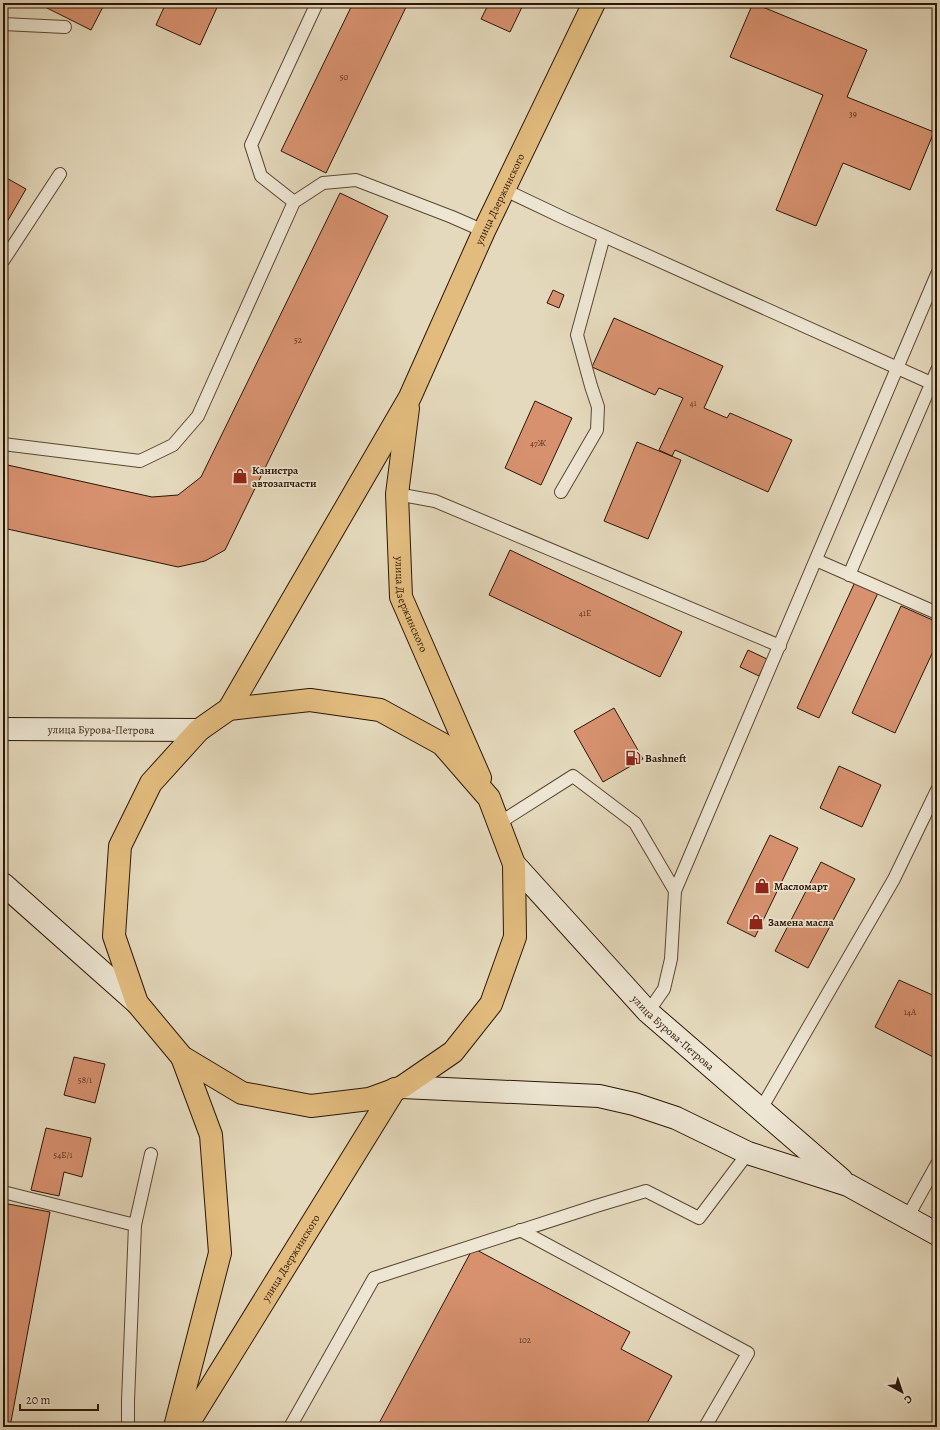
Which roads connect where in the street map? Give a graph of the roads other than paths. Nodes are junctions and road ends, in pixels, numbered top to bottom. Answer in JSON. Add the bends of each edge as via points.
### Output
{"nodes":[{"id":1,"x":317,"y":3,"type":"edge"},
{"id":2,"x":594,"y":3,"type":"edge"},
{"id":3,"x":3,"y":24,"type":"edge"},
{"id":4,"x":65,"y":27,"type":"dead end"},
{"id":5,"x":60,"y":174,"type":"dead end"},
{"id":6,"x":504,"y":190,"type":"junction"},
{"id":7,"x":294,"y":202,"type":"junction"},
{"id":8,"x":484,"y":232,"type":"junction"},
{"id":9,"x":604,"y":236,"type":"junction"},
{"id":10,"x":3,"y":261,"type":"edge"},
{"id":11,"x":937,"y":274,"type":"edge"},
{"id":12,"x":897,"y":367,"type":"junction"},
{"id":13,"x":937,"y":370,"type":"edge"},
{"id":14,"x":932,"y":383,"type":"junction"},
{"id":15,"x":410,"y":397,"type":"junction"},
{"id":16,"x":3,"y":444,"type":"edge"},
{"id":17,"x":561,"y":492,"type":"dead end"},
{"id":18,"x":397,"y":494,"type":"junction"},
{"id":19,"x":816,"y":560,"type":"junction"},
{"id":20,"x":849,"y":575,"type":"junction"},
{"id":21,"x":937,"y":613,"type":"edge"},
{"id":22,"x":780,"y":646,"type":"junction"},
{"id":23,"x":229,"y":710,"type":"junction"},
{"id":24,"x":3,"y":729,"type":"edge"},
{"id":25,"x":199,"y":730,"type":"junction"},
{"id":26,"x":937,"y":790,"type":"edge"},
{"id":27,"x":489,"y":798,"type":"junction"},
{"id":28,"x":499,"y":823,"type":"junction"},
{"id":29,"x":514,"y":864,"type":"junction"},
{"id":30,"x":3,"y":884,"type":"edge"},
{"id":31,"x":675,"y":891,"type":"junction"},
{"id":32,"x":137,"y":1003,"type":"junction"},
{"id":33,"x":648,"y":1012,"type":"junction"},
{"id":34,"x":182,"y":1057,"type":"junction"},
{"id":35,"x":399,"y":1088,"type":"junction"},
{"id":36,"x":761,"y":1109,"type":"junction"},
{"id":37,"x":748,"y":1153,"type":"junction"},
{"id":38,"x":151,"y":1154,"type":"dead end"},
{"id":39,"x":937,"y":1164,"type":"edge"},
{"id":40,"x":848,"y":1185,"type":"junction"},
{"id":41,"x":3,"y":1192,"type":"edge"},
{"id":42,"x":907,"y":1218,"type":"junction"},
{"id":43,"x":135,"y":1225,"type":"junction"},
{"id":44,"x":520,"y":1230,"type":"junction"},
{"id":45,"x":937,"y":1234,"type":"edge"},
{"id":46,"x":128,"y":1427,"type":"edge"},
{"id":47,"x":175,"y":1427,"type":"edge"},
{"id":48,"x":186,"y":1427,"type":"edge"},
{"id":49,"x":290,"y":1427,"type":"edge"},
{"id":50,"x":705,"y":1427,"type":"edge"}],
"edges":[{"from":1,"to":7,"type":"lane","via":[[251,145],[261,176]]},
{"from":2,"to":6,"type":"main road","name":"улица Дзержинского"},
{"from":3,"to":4,"type":"lane"},
{"from":5,"to":10,"type":"lane"},
{"from":6,"to":8,"type":"main road","name":"улица Дзержинского"},
{"from":6,"to":9,"type":"lane"},
{"from":7,"to":8,"type":"lane","via":[[323,183],[356,180]]},
{"from":7,"to":16,"type":"lane","via":[[198,416],[173,445],[140,461]]},
{"from":8,"to":15,"type":"main road","name":"улица Дзержинского"},
{"from":9,"to":12,"type":"lane"},
{"from":9,"to":17,"type":"lane","via":[[577,335],[598,407],[596,430]]},
{"from":11,"to":12,"type":"lane"},
{"from":12,"to":14,"type":"lane"},
{"from":12,"to":19,"type":"lane"},
{"from":13,"to":14,"type":"lane"},
{"from":14,"to":20,"type":"lane"},
{"from":15,"to":18,"type":"main road","name":"улица Дзержинского"},
{"from":15,"to":23,"type":"main road","name":"улица Дзержинского"},
{"from":18,"to":22,"type":"lane","via":[[435,501]]},
{"from":18,"to":27,"type":"main road","name":"улица Дзержинского","via":[[401,597]]},
{"from":19,"to":20,"type":"lane"},
{"from":19,"to":22,"type":"lane"},
{"from":20,"to":21,"type":"lane"},
{"from":22,"to":31,"type":"lane"},
{"from":23,"to":25,"type":"main road"},
{"from":23,"to":27,"type":"main road","via":[[310,700],[380,710],[442,744]]},
{"from":24,"to":25,"type":"main road","name":"улица Бурова-Петрова"},
{"from":25,"to":32,"type":"main road","via":[[151,782],[120,846],[114,936]]},
{"from":26,"to":36,"type":"lane","via":[[894,879]]},
{"from":27,"to":28,"type":"main road","name":"улица Дзержинского"},
{"from":28,"to":29,"type":"main road","name":"улица Дзержинского"},
{"from":28,"to":31,"type":"lane","via":[[574,776],[635,822]]},
{"from":29,"to":33,"type":"main road","name":"улица Бурова-Петрова"},
{"from":29,"to":35,"type":"main road","name":"улица Дзержинского","via":[[515,937],[491,1004],[453,1052]]},
{"from":30,"to":32,"type":"main road"},
{"from":31,"to":33,"type":"lane","via":[[671,959],[664,989]]},
{"from":32,"to":34,"type":"main road"},
{"from":33,"to":36,"type":"main road","name":"улица Бурова-Петрова"},
{"from":34,"to":35,"type":"main road","via":[[242,1093],[311,1106],[369,1099]]},
{"from":34,"to":47,"type":"main road","via":[[211,1135],[220,1253]]},
{"from":35,"to":37,"type":"main road","name":"улица Бурова-Петрова","via":[[599,1096],[676,1118]]},
{"from":35,"to":48,"type":"main road","name":"улица Дзержинского"},
{"from":36,"to":40,"type":"main road","name":"улица Бурова-Петрова"},
{"from":37,"to":40,"type":"main road","name":"улица Бурова-Петрова"},
{"from":37,"to":44,"type":"lane","via":[[699,1218],[646,1191]]},
{"from":38,"to":43,"type":"lane"},
{"from":39,"to":42,"type":"lane"},
{"from":40,"to":42,"type":"main road","name":"улица Бурова-Петрова"},
{"from":41,"to":43,"type":"lane"},
{"from":42,"to":45,"type":"main road","name":"улица Бурова-Петрова"},
{"from":43,"to":46,"type":"lane"},
{"from":44,"to":49,"type":"lane","via":[[374,1278]]},
{"from":44,"to":50,"type":"lane","via":[[748,1353]]}]}
